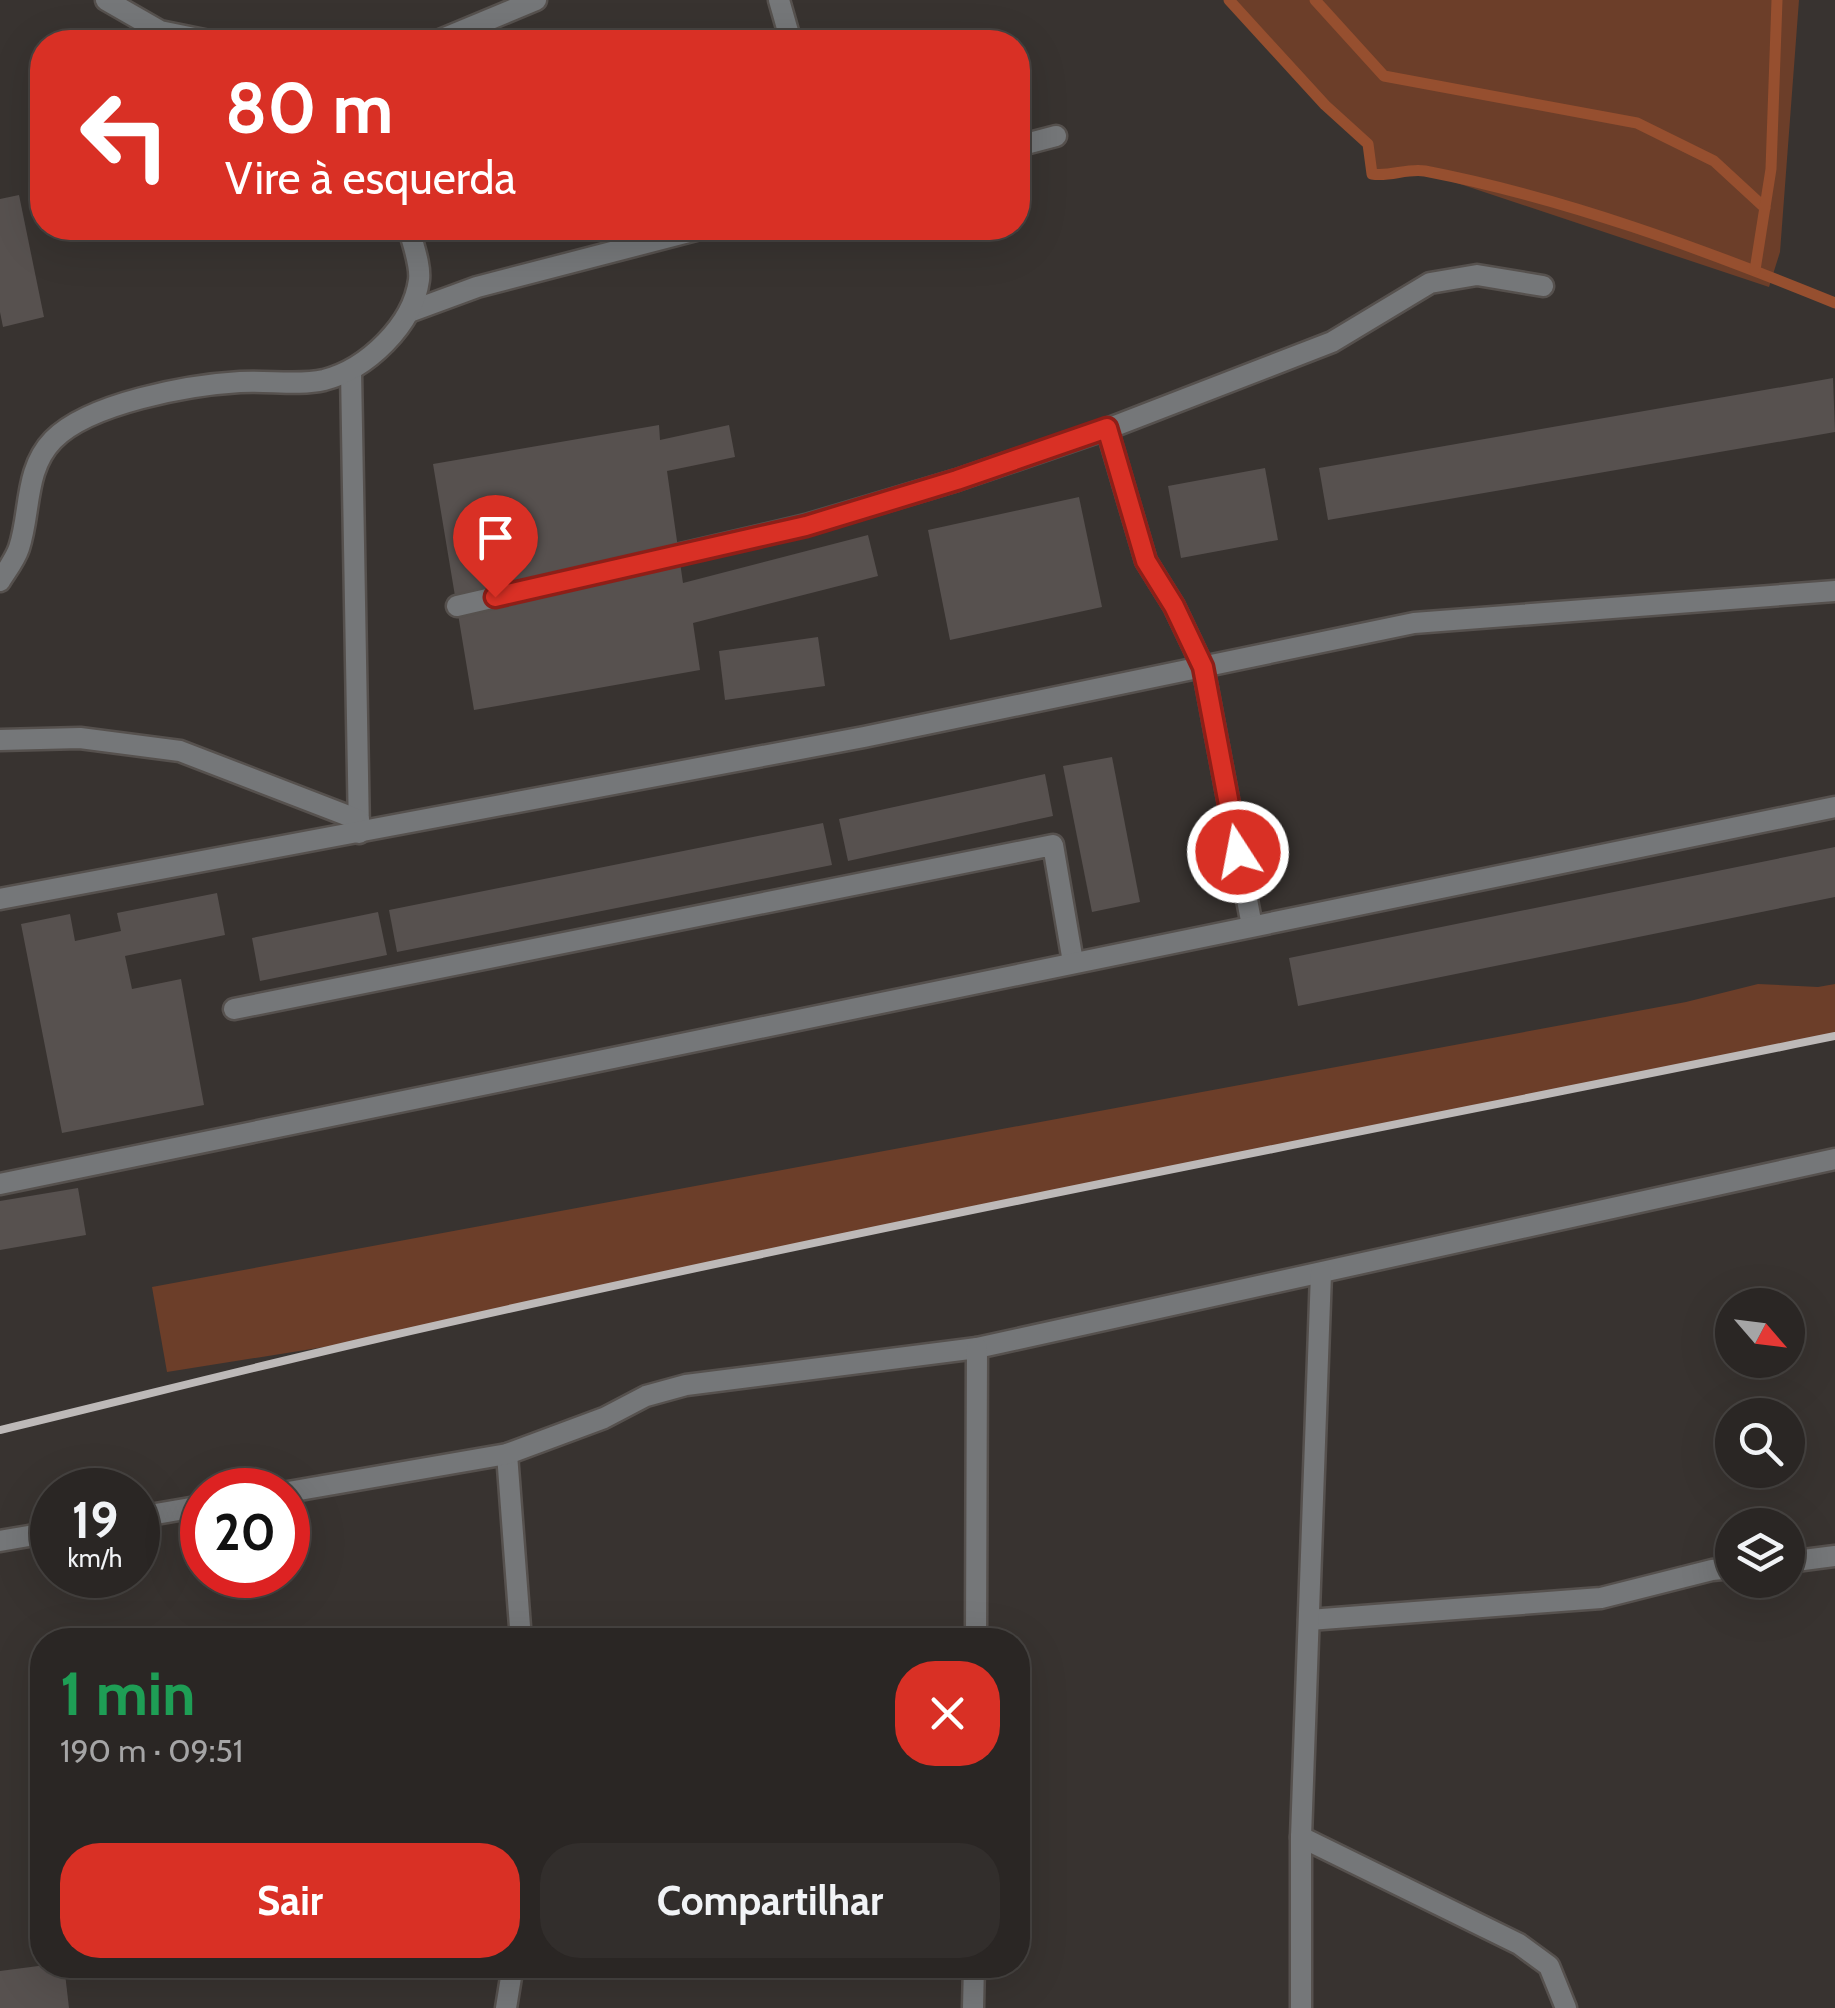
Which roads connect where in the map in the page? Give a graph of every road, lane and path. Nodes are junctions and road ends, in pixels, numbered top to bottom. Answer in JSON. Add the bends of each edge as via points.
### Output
{"nodes":[{"id":1,"x":106,"y":0,"type":"edge"},
{"id":2,"x":536,"y":0,"type":"edge"},
{"id":3,"x":778,"y":0,"type":"edge"},
{"id":4,"x":160,"y":30,"type":"edge"},
{"id":5,"x":464,"y":30,"type":"edge"},
{"id":6,"x":787,"y":30,"type":"edge"},
{"id":7,"x":1056,"y":136,"type":"dead end"},
{"id":8,"x":1030,"y":143,"type":"edge"},
{"id":9,"x":412,"y":240,"type":"edge"},
{"id":10,"x":657,"y":240,"type":"edge"},
{"id":11,"x":1542,"y":286,"type":"dead end"},
{"id":12,"x":409,"y":312,"type":"junction"},
{"id":13,"x":351,"y":371,"type":"junction"},
{"id":14,"x":1107,"y":428,"type":"junction"},
{"id":15,"x":0,"y":582,"type":"edge"},
{"id":16,"x":1835,"y":591,"type":"edge"},
{"id":17,"x":456,"y":606,"type":"dead end"},
{"id":18,"x":1203,"y":667,"type":"junction"},
{"id":19,"x":0,"y":740,"type":"edge"},
{"id":20,"x":1835,"y":807,"type":"edge"},
{"id":21,"x":359,"y":826,"type":"junction"},
{"id":22,"x":0,"y":899,"type":"edge"},
{"id":23,"x":1252,"y":926,"type":"junction"},
{"id":24,"x":1074,"y":962,"type":"junction"},
{"id":25,"x":234,"y":1009,"type":"dead end"},
{"id":26,"x":1835,"y":1159,"type":"edge"},
{"id":27,"x":0,"y":1184,"type":"edge"},
{"id":28,"x":1320,"y":1274,"type":"junction"},
{"id":29,"x":977,"y":1348,"type":"junction"},
{"id":30,"x":507,"y":1454,"type":"junction"},
{"id":31,"x":310,"y":1488,"type":"edge"},
{"id":32,"x":30,"y":1536,"type":"edge"},
{"id":33,"x":0,"y":1541,"type":"edge"},
{"id":34,"x":1835,"y":1556,"type":"edge"},
{"id":35,"x":1805,"y":1560,"type":"edge"},
{"id":36,"x":1715,"y":1570,"type":"edge"},
{"id":37,"x":1308,"y":1620,"type":"junction"},
{"id":38,"x":520,"y":1628,"type":"edge"},
{"id":39,"x":976,"y":1628,"type":"edge"},
{"id":40,"x":1301,"y":1837,"type":"junction"},
{"id":41,"x":511,"y":1978,"type":"edge"},
{"id":42,"x":974,"y":1978,"type":"edge"},
{"id":43,"x":506,"y":2008,"type":"edge"},
{"id":44,"x":974,"y":2008,"type":"edge"},
{"id":45,"x":1301,"y":2008,"type":"edge"},
{"id":46,"x":1566,"y":2008,"type":"edge"}],
"edges":[{"from":1,"to":4,"type":"street"},
{"from":2,"to":5,"type":"street"},
{"from":3,"to":6,"type":"street"},
{"from":7,"to":8,"type":"street"},
{"from":9,"to":12,"type":"street","via":[[420,277]]},
{"from":10,"to":12,"type":"street","via":[[477,286]]},
{"from":11,"to":14,"type":"street","via":[[1478,275],[1430,283],[1332,342]]},
{"from":12,"to":13,"type":"street"},
{"from":13,"to":15,"type":"street","via":[[320,381],[170,390],[90,416],[52,441],[30,480],[18,550]]},
{"from":13,"to":21,"type":"street"},
{"from":14,"to":17,"type":"street","via":[[806,526]]},
{"from":14,"to":18,"type":"street","via":[[1146,561]]},
{"from":16,"to":18,"type":"street","via":[[1414,624]]},
{"from":18,"to":21,"type":"street","via":[[864,737]]},
{"from":18,"to":23,"type":"street"},
{"from":19,"to":21,"type":"street","via":[[80,738],[180,752]]},
{"from":20,"to":23,"type":"street"},
{"from":21,"to":22,"type":"street"},
{"from":23,"to":24,"type":"street"},
{"from":24,"to":25,"type":"street","via":[[1052,845]]},
{"from":24,"to":27,"type":"street"},
{"from":26,"to":28,"type":"street"},
{"from":28,"to":29,"type":"street"},
{"from":28,"to":37,"type":"street"},
{"from":29,"to":30,"type":"street","via":[[686,1385]]},
{"from":29,"to":39,"type":"street"},
{"from":30,"to":31,"type":"street"},
{"from":30,"to":38,"type":"street"},
{"from":32,"to":33,"type":"street"},
{"from":34,"to":35,"type":"street"},
{"from":36,"to":37,"type":"street","via":[[1601,1598]]},
{"from":37,"to":40,"type":"street"},
{"from":40,"to":45,"type":"street"},
{"from":40,"to":46,"type":"street","via":[[1519,1944],[1549,1966]]},
{"from":41,"to":43,"type":"street"},
{"from":42,"to":44,"type":"street"}]}
